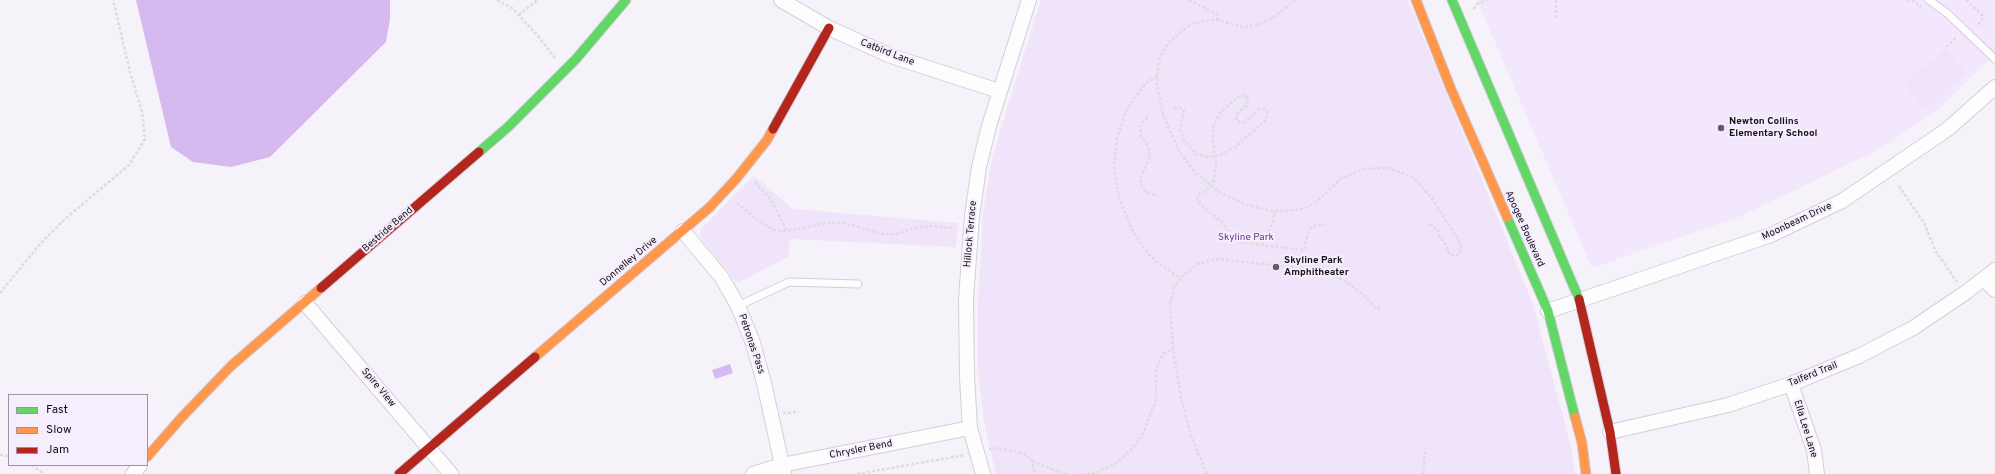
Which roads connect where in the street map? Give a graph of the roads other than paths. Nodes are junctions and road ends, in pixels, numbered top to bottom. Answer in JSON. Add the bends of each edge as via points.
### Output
{"nodes":[{"id":1,"x":626,"y":0,"type":"edge"},
{"id":2,"x":781,"y":0,"type":"edge"},
{"id":3,"x":1029,"y":0,"type":"edge"},
{"id":4,"x":1416,"y":0,"type":"edge"},
{"id":5,"x":1929,"y":0,"type":"edge"},
{"id":6,"x":1455,"y":1,"type":"edge"},
{"id":7,"x":829,"y":28,"type":"junction"},
{"id":8,"x":1995,"y":59,"type":"edge"},
{"id":9,"x":1995,"y":87,"type":"edge"},
{"id":10,"x":1000,"y":91,"type":"junction"},
{"id":11,"x":684,"y":231,"type":"junction"},
{"id":12,"x":1995,"y":270,"type":"edge"},
{"id":13,"x":1984,"y":279,"type":"junction"},
{"id":14,"x":858,"y":284,"type":"dead end"},
{"id":15,"x":1995,"y":290,"type":"edge"},
{"id":16,"x":1580,"y":300,"type":"junction"},
{"id":17,"x":305,"y":303,"type":"junction"},
{"id":18,"x":738,"y":306,"type":"junction"},
{"id":19,"x":1548,"y":311,"type":"junction"},
{"id":20,"x":1791,"y":384,"type":"junction"},
{"id":21,"x":970,"y":428,"type":"junction"},
{"id":22,"x":1610,"y":432,"type":"junction"},
{"id":23,"x":428,"y":448,"type":"junction"},
{"id":24,"x":148,"y":456,"type":"edge"},
{"id":25,"x":139,"y":466,"type":"edge"},
{"id":26,"x":783,"y":470,"type":"edge"},
{"id":27,"x":133,"y":474,"type":"edge"},
{"id":28,"x":399,"y":474,"type":"edge"},
{"id":29,"x":451,"y":474,"type":"edge"},
{"id":30,"x":753,"y":474,"type":"edge"},
{"id":31,"x":983,"y":474,"type":"edge"},
{"id":32,"x":1586,"y":474,"type":"edge"},
{"id":33,"x":1616,"y":474,"type":"edge"},
{"id":34,"x":1817,"y":474,"type":"edge"}],
"edges":[{"from":1,"to":17,"type":"street","name":"Bestride Bend","via":[[576,59],[508,127]]},
{"from":2,"to":7,"type":"street","name":"Catbird Lane"},
{"from":3,"to":10,"type":"street","name":"Hillock Terrace"},
{"from":4,"to":19,"type":"street","name":"Apogee Boulevard","via":[[1451,89]]},
{"from":5,"to":8,"type":"lane","via":[[1948,14]]},
{"from":6,"to":16,"type":"street"},
{"from":7,"to":10,"type":"street","name":"Catbird Lane","via":[[891,56]]},
{"from":7,"to":11,"type":"street","name":"Donnelley Drive","via":[[767,140],[736,179]]},
{"from":9,"to":16,"type":"street","name":"Moonbeam Drive","via":[[1948,129],[1842,201],[1771,236]]},
{"from":10,"to":21,"type":"street","name":"Hillock Terrace","via":[[979,167],[972,216],[966,299]]},
{"from":11,"to":18,"type":"street","name":"Petronas Pass","via":[[722,278]]},
{"from":11,"to":23,"type":"street","name":"Donnelley Drive"},
{"from":12,"to":13,"type":"street","name":"Talferd Trail"},
{"from":13,"to":15,"type":"street"},
{"from":13,"to":20,"type":"street","name":"Talferd Trail","via":[[1913,328],[1859,356]]},
{"from":14,"to":18,"type":"lane","via":[[789,282]]},
{"from":16,"to":19,"type":"street","name":"Moonbeam Drive"},
{"from":16,"to":22,"type":"street"},
{"from":17,"to":23,"type":"street","name":"Spire View"},
{"from":17,"to":24,"type":"street","name":"Bestride Bend","via":[[231,366]]},
{"from":18,"to":26,"type":"street","name":"Petronas Pass","via":[[755,350]]},
{"from":19,"to":32,"type":"street","name":"Apogee Boulevard","via":[[1582,443]]},
{"from":20,"to":22,"type":"street","name":"Talferd Trail","via":[[1728,405]]},
{"from":20,"to":34,"type":"street","name":"Ella Lee Lane","via":[[1814,450]]},
{"from":21,"to":26,"type":"street","name":"Chrysler Bend"},
{"from":21,"to":31,"type":"street","name":"Hillock Terrace"},
{"from":22,"to":33,"type":"street"},
{"from":23,"to":28,"type":"street","name":"Donnelley Drive"},
{"from":23,"to":29,"type":"street","name":"Spire View"},
{"from":25,"to":27,"type":"street"},
{"from":26,"to":30,"type":"street","name":"Chrysler Bend"}]}
